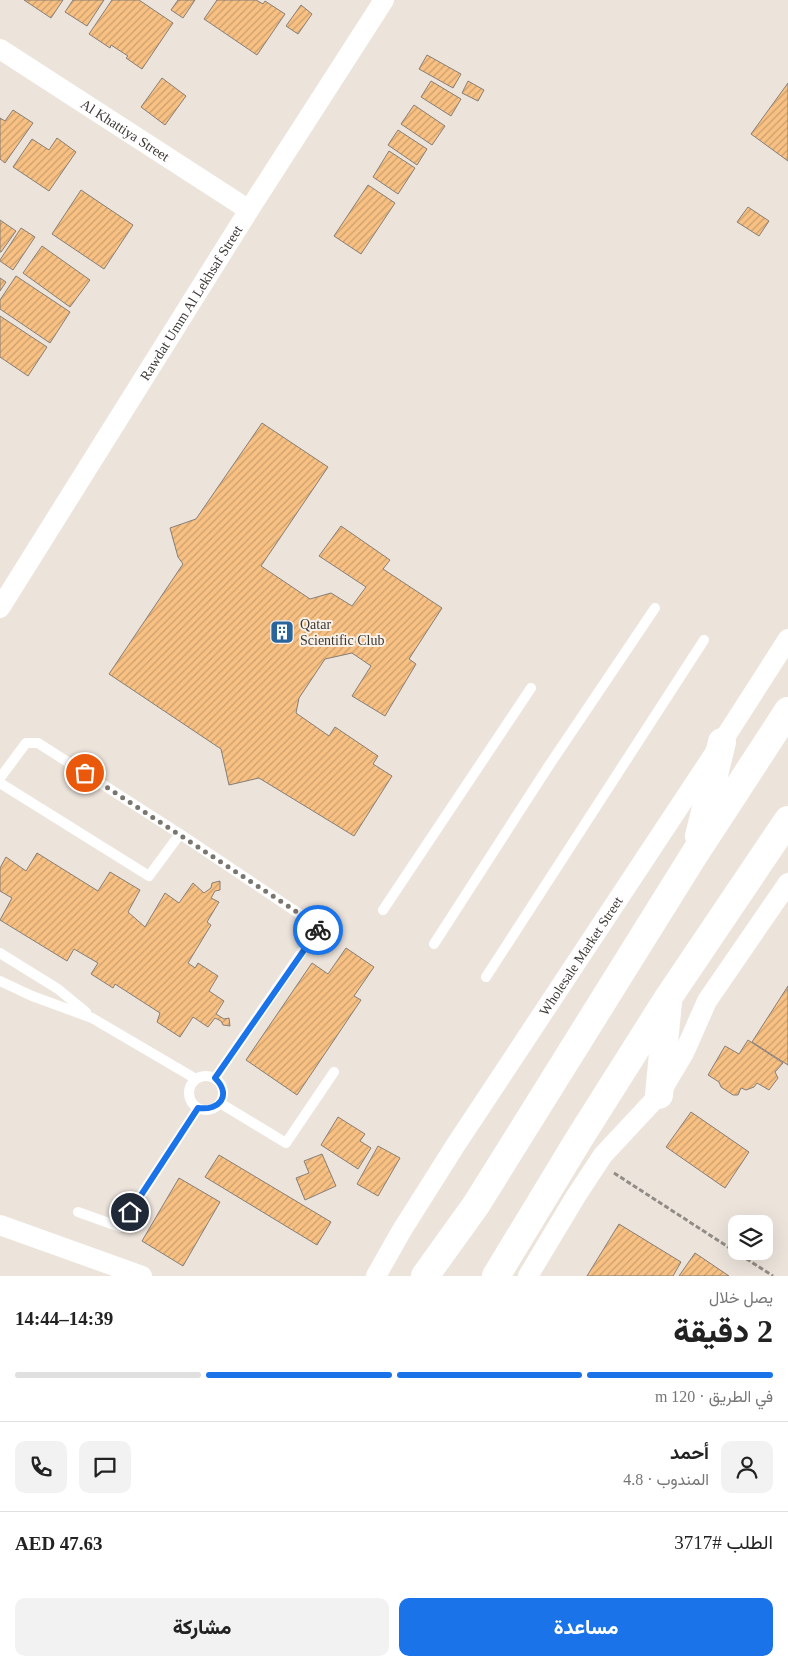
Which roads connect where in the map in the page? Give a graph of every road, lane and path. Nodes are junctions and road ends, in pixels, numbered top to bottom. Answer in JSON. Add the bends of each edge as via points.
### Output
{"nodes":[{"id":1,"x":384,"y":0,"type":"edge"},
{"id":2,"x":0,"y":49,"type":"edge"},
{"id":3,"x":249,"y":210,"type":"junction"},
{"id":4,"x":0,"y":608,"type":"edge"},
{"id":5,"x":655,"y":608,"type":"dead end"},
{"id":6,"x":788,"y":639,"type":"edge"},
{"id":7,"x":704,"y":640,"type":"dead end"},
{"id":8,"x":531,"y":688,"type":"dead end"},
{"id":9,"x":788,"y":711,"type":"edge"},
{"id":10,"x":722,"y":742,"type":"junction"},
{"id":11,"x":0,"y":778,"type":"edge"},
{"id":12,"x":0,"y":783,"type":"edge"},
{"id":13,"x":788,"y":820,"type":"edge"},
{"id":14,"x":180,"y":834,"type":"junction"},
{"id":15,"x":694,"y":855,"type":"junction"},
{"id":16,"x":788,"y":883,"type":"edge"},
{"id":17,"x":383,"y":910,"type":"dead end"},
{"id":18,"x":434,"y":944,"type":"dead end"},
{"id":19,"x":0,"y":953,"type":"edge"},
{"id":20,"x":486,"y":977,"type":"dead end"},
{"id":21,"x":0,"y":981,"type":"edge"},
{"id":22,"x":668,"y":998,"type":"junction"},
{"id":23,"x":92,"y":1018,"type":"junction"},
{"id":24,"x":334,"y":1072,"type":"dead end"},
{"id":25,"x":215,"y":1078,"type":"junction"},
{"id":26,"x":196,"y":1079,"type":"junction"},
{"id":27,"x":660,"y":1095,"type":"junction"},
{"id":28,"x":220,"y":1103,"type":"junction"},
{"id":29,"x":198,"y":1108,"type":"junction"},
{"id":30,"x":598,"y":1163,"type":"junction"},
{"id":31,"x":476,"y":1204,"type":"junction"},
{"id":32,"x":78,"y":1212,"type":"dead end"},
{"id":33,"x":0,"y":1225,"type":"edge"},
{"id":34,"x":114,"y":1271,"type":"edge"},
{"id":35,"x":142,"y":1276,"type":"edge"},
{"id":36,"x":376,"y":1276,"type":"edge"},
{"id":37,"x":425,"y":1276,"type":"edge"},
{"id":38,"x":449,"y":1276,"type":"edge"},
{"id":39,"x":496,"y":1276,"type":"edge"},
{"id":40,"x":528,"y":1276,"type":"edge"},
{"id":41,"x":773,"y":1276,"type":"edge"}],
"edges":[{"from":1,"to":3,"type":"street","name":"Rawdat Umm Al Lekhsaf Street"},
{"from":2,"to":3,"type":"street","name":"Al Khattiya Street"},
{"from":3,"to":4,"type":"street","name":"Rawdat Umm Al Lekhsaf Street"},
{"from":5,"to":18,"type":"lane"},
{"from":6,"to":10,"type":"street","name":"Wholesale Market Street"},
{"from":7,"to":20,"type":"lane"},
{"from":8,"to":17,"type":"lane"},
{"from":9,"to":15,"type":"main road"},
{"from":10,"to":15,"type":"main road"},
{"from":10,"to":36,"type":"street","name":"Wholesale Market Street","via":[[455,1146]]},
{"from":11,"to":14,"type":"lane","via":[[26,743],[38,742]]},
{"from":12,"to":14,"type":"lane","via":[[149,876]]},
{"from":13,"to":22,"type":"main road"},
{"from":14,"to":25,"type":"lane","via":[[319,927]]},
{"from":15,"to":31,"type":"main road"},
{"from":16,"to":27,"type":"street","via":[[707,1000],[684,1053]]},
{"from":19,"to":23,"type":"lane","via":[[58,989]]},
{"from":21,"to":23,"type":"lane"},
{"from":22,"to":27,"type":"main road"},
{"from":22,"to":39,"type":"main road"},
{"from":23,"to":26,"type":"lane"},
{"from":24,"to":28,"type":"lane","via":[[286,1143]]},
{"from":25,"to":26,"type":"lane","via":[[202,1076]]},
{"from":25,"to":28,"type":"lane","via":[[223,1090]]},
{"from":26,"to":29,"type":"lane","via":[[189,1092],[190,1099]]},
{"from":27,"to":30,"type":"street"},
{"from":28,"to":29,"type":"lane","via":[[208,1110]]},
{"from":29,"to":32,"type":"lane","via":[[120,1227]]},
{"from":30,"to":40,"type":"street"},
{"from":30,"to":41,"type":"path"},
{"from":31,"to":37,"type":"main road"},
{"from":31,"to":38,"type":"main road"},
{"from":33,"to":34,"type":"street"},
{"from":34,"to":35,"type":"street"}]}
